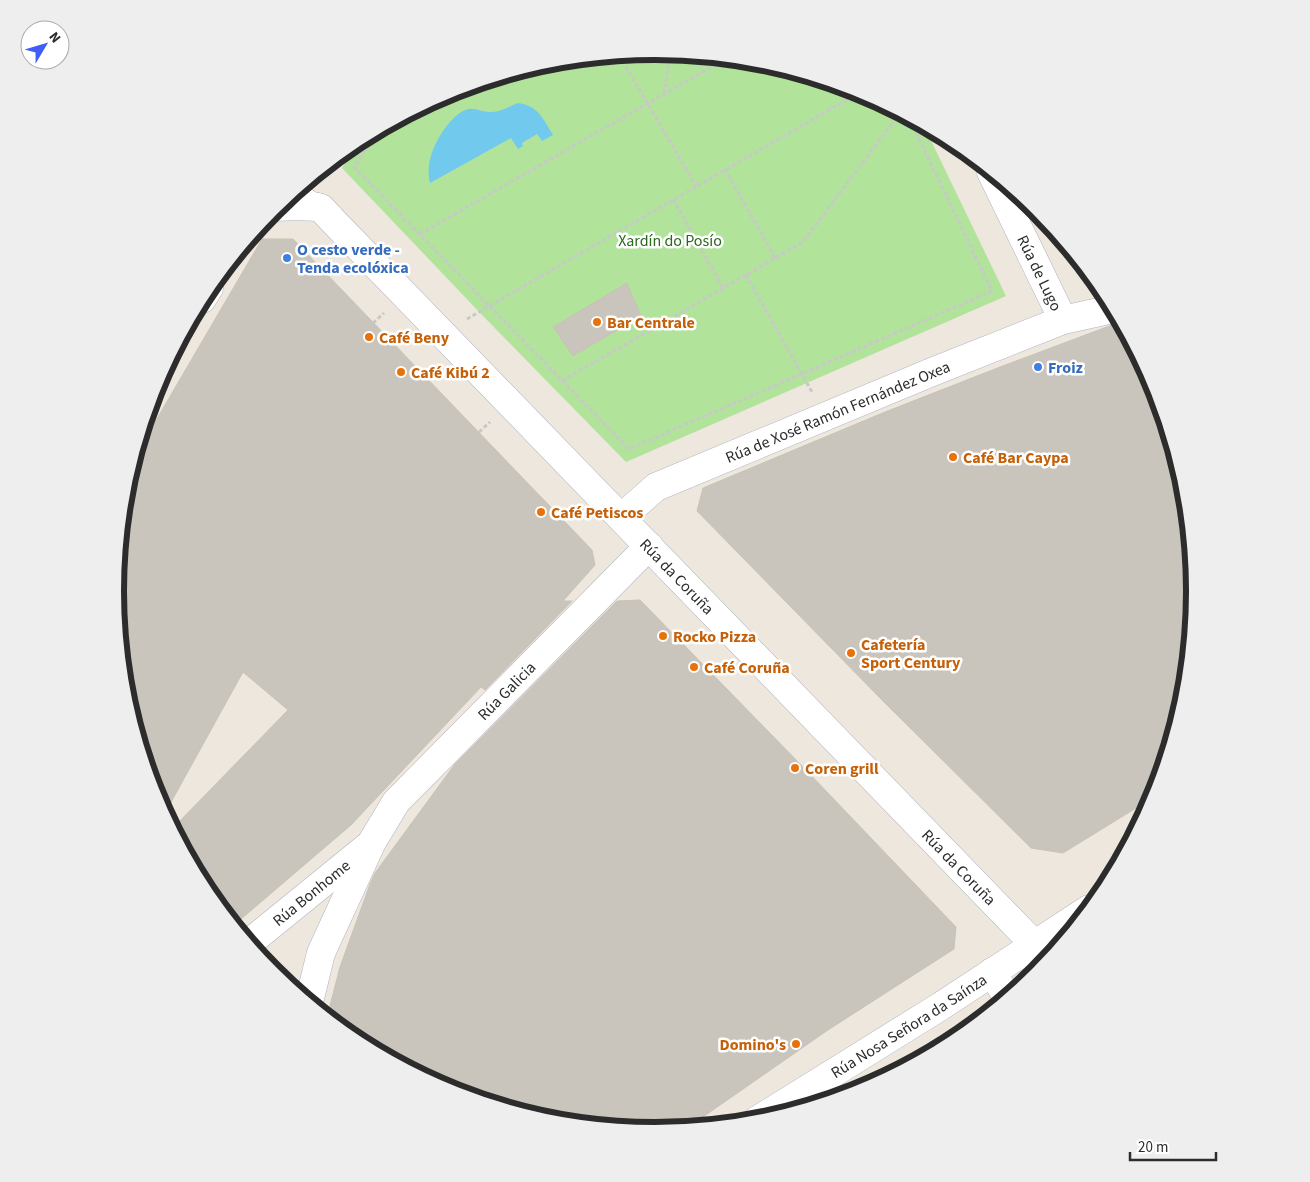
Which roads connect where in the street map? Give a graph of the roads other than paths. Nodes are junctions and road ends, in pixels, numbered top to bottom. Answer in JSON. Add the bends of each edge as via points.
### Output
{"nodes":[{"id":1,"x":998,"y":186,"type":"edge"},
{"id":2,"x":311,"y":187,"type":"edge"},
{"id":3,"x":299,"y":198,"type":"edge"},
{"id":4,"x":290,"y":207,"type":"edge"},
{"id":5,"x":321,"y":208,"type":"junction"},
{"id":6,"x":1106,"y":311,"type":"edge"},
{"id":7,"x":1063,"y":320,"type":"junction"},
{"id":8,"x":622,"y":517,"type":"junction"},
{"id":9,"x":649,"y":546,"type":"junction"},
{"id":10,"x":372,"y":842,"type":"junction"},
{"id":11,"x":1070,"y":921,"type":"edge"},
{"id":12,"x":254,"y":939,"type":"edge"},
{"id":13,"x":1034,"y":944,"type":"junction"},
{"id":14,"x":992,"y":972,"type":"junction"},
{"id":15,"x":1003,"y":992,"type":"edge"},
{"id":16,"x":311,"y":995,"type":"edge"},
{"id":17,"x":778,"y":1107,"type":"edge"}],
"edges":[{"from":1,"to":7,"type":"street","name":"Rúa de Lugo"},
{"from":2,"to":5,"type":"street"},
{"from":3,"to":5,"type":"street","name":"Rúa da Coruña"},
{"from":4,"to":5,"type":"street"},
{"from":5,"to":8,"type":"street","name":"Rúa da Coruña"},
{"from":6,"to":7,"type":"street","name":"Rúa de Xosé Ramón Fernández Oxea"},
{"from":7,"to":8,"type":"street","name":"Rúa de Xosé Ramón Fernández Oxea","via":[[656,487]]},
{"from":8,"to":9,"type":"street","name":"Rúa da Coruña"},
{"from":9,"to":10,"type":"street","name":"Rúa Galicia","via":[[396,802]]},
{"from":9,"to":13,"type":"street","name":"Rúa da Coruña"},
{"from":10,"to":12,"type":"street","name":"Rúa Bonhome"},
{"from":10,"to":16,"type":"street","via":[[321,953]]},
{"from":11,"to":13,"type":"street","name":"Rúa Nosa Señora da Saínza"},
{"from":13,"to":14,"type":"street","name":"Rúa Nosa Señora da Saínza"},
{"from":14,"to":15,"type":"street"},
{"from":14,"to":17,"type":"street","name":"Rúa Nosa Señora da Saínza"}]}
